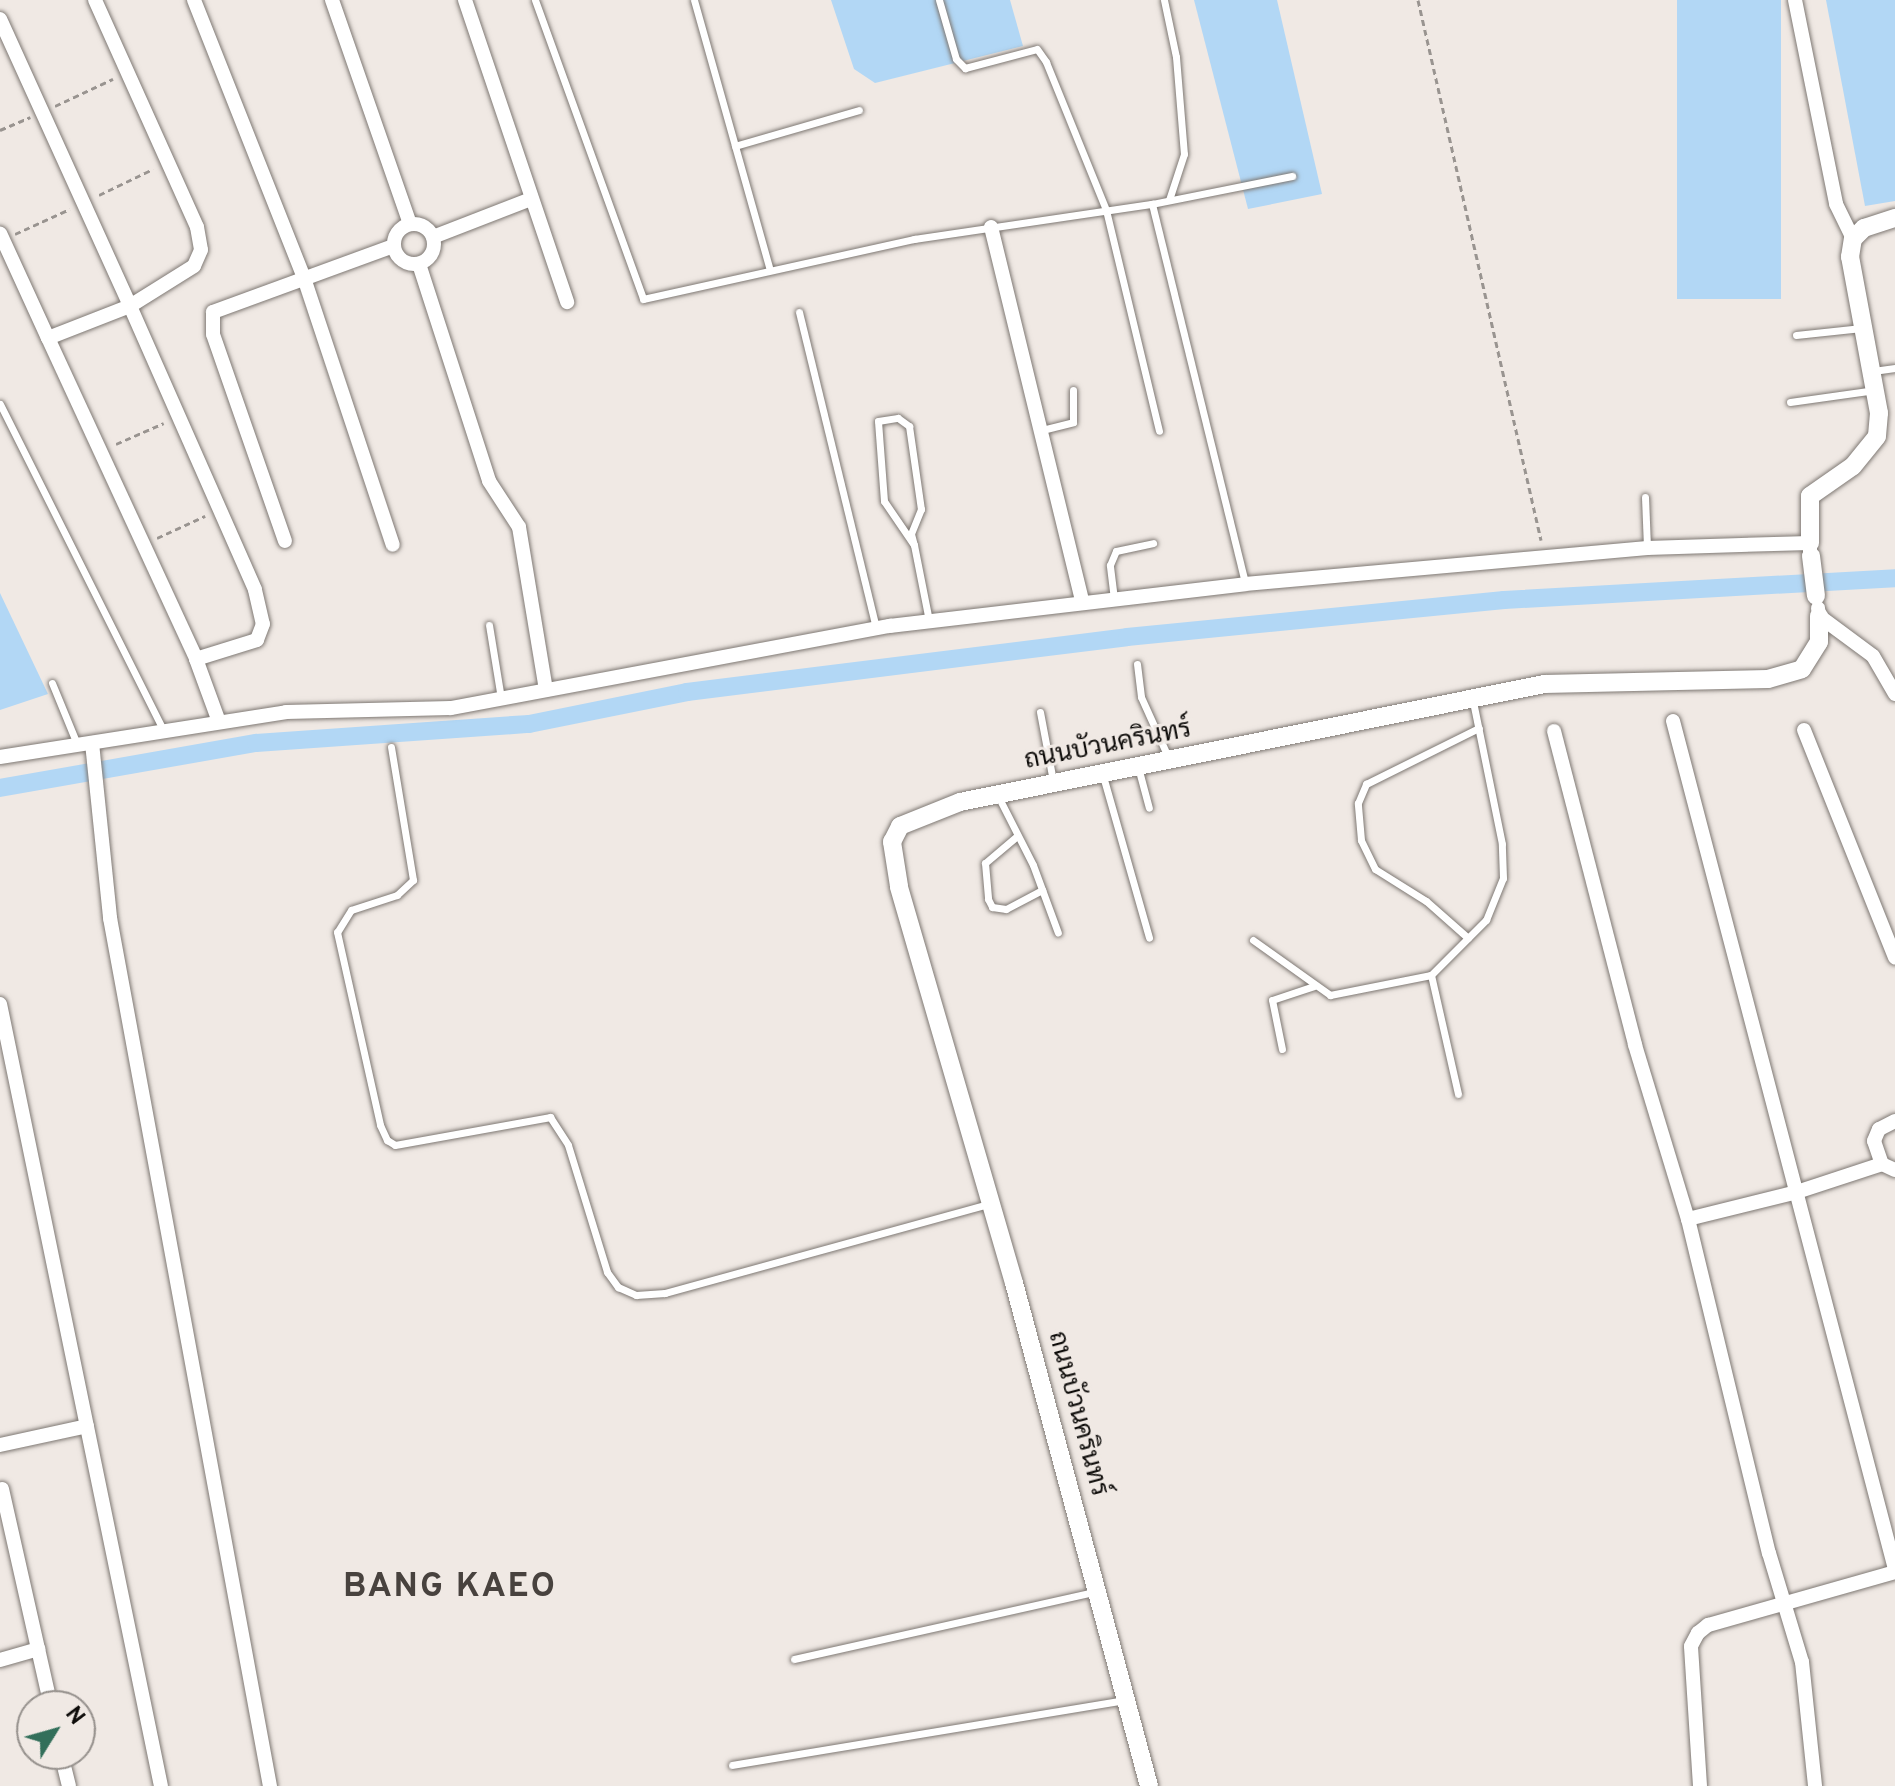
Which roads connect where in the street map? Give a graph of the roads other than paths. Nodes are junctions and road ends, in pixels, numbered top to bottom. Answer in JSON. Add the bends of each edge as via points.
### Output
{"nodes":[{"id":1,"x":95,"y":0,"type":"edge"},
{"id":2,"x":194,"y":0,"type":"edge"},
{"id":3,"x":332,"y":0,"type":"edge"},
{"id":4,"x":465,"y":0,"type":"edge"},
{"id":5,"x":535,"y":0,"type":"edge"},
{"id":6,"x":694,"y":0,"type":"edge"},
{"id":7,"x":939,"y":0,"type":"edge"},
{"id":8,"x":1164,"y":0,"type":"edge"},
{"id":9,"x":1795,"y":0,"type":"edge"},
{"id":10,"x":0,"y":19,"type":"edge"},
{"id":11,"x":859,"y":110,"type":"dead end"},
{"id":12,"x":735,"y":146,"type":"junction"},
{"id":13,"x":1292,"y":176,"type":"dead end"},
{"id":14,"x":531,"y":199,"type":"junction"},
{"id":15,"x":1169,"y":200,"type":"junction"},
{"id":16,"x":1152,"y":204,"type":"junction"},
{"id":17,"x":1106,"y":210,"type":"junction"},
{"id":18,"x":1895,"y":218,"type":"edge"},
{"id":19,"x":410,"y":224,"type":"junction"},
{"id":20,"x":991,"y":227,"type":"junction"},
{"id":21,"x":2,"y":236,"type":"edge"},
{"id":22,"x":433,"y":237,"type":"junction"},
{"id":23,"x":1853,"y":239,"type":"junction"},
{"id":24,"x":393,"y":246,"type":"junction"},
{"id":25,"x":419,"y":264,"type":"junction"},
{"id":26,"x":770,"y":270,"type":"junction"},
{"id":27,"x":304,"y":278,"type":"junction"},
{"id":28,"x":567,"y":302,"type":"dead end"},
{"id":29,"x":130,"y":306,"type":"junction"},
{"id":30,"x":799,"y":312,"type":"dead end"},
{"id":31,"x":1865,"y":327,"type":"junction"},
{"id":32,"x":1796,"y":335,"type":"dead end"},
{"id":33,"x":48,"y":338,"type":"junction"},
{"id":34,"x":1895,"y":368,"type":"edge"},
{"id":35,"x":1874,"y":381,"type":"junction"},
{"id":36,"x":1073,"y":390,"type":"dead end"},
{"id":37,"x":1790,"y":402,"type":"dead end"},
{"id":38,"x":0,"y":404,"type":"edge"},
{"id":39,"x":1039,"y":430,"type":"junction"},
{"id":40,"x":1159,"y":431,"type":"dead end"},
{"id":41,"x":1645,"y":497,"type":"dead end"},
{"id":42,"x":285,"y":541,"type":"dead end"},
{"id":43,"x":1153,"y":543,"type":"dead end"},
{"id":44,"x":393,"y":545,"type":"dead end"},
{"id":45,"x":914,"y":545,"type":"junction"},
{"id":46,"x":1647,"y":548,"type":"junction"},
{"id":47,"x":1810,"y":550,"type":"junction"},
{"id":48,"x":1245,"y":584,"type":"junction"},
{"id":49,"x":1816,"y":596,"type":"joint"},
{"id":50,"x":1114,"y":599,"type":"junction"},
{"id":51,"x":1083,"y":603,"type":"junction"},
{"id":52,"x":1819,"y":616,"type":"junction"},
{"id":53,"x":929,"y":622,"type":"junction"},
{"id":54,"x":489,"y":625,"type":"dead end"},
{"id":55,"x":876,"y":629,"type":"junction"},
{"id":56,"x":196,"y":659,"type":"junction"},
{"id":57,"x":1137,"y":664,"type":"dead end"},
{"id":58,"x":52,"y":683,"type":"dead end"},
{"id":59,"x":546,"y":690,"type":"junction"},
{"id":60,"x":1895,"y":694,"type":"edge"},
{"id":61,"x":501,"y":698,"type":"junction"},
{"id":62,"x":1473,"y":699,"type":"junction"},
{"id":63,"x":1040,"y":712,"type":"dead end"},
{"id":64,"x":1673,"y":721,"type":"dead end"},
{"id":65,"x":219,"y":722,"type":"junction"},
{"id":66,"x":1479,"y":728,"type":"junction"},
{"id":67,"x":163,"y":729,"type":"junction"},
{"id":68,"x":1804,"y":730,"type":"dead end"},
{"id":69,"x":1554,"y":731,"type":"dead end"},
{"id":70,"x":87,"y":745,"type":"junction"},
{"id":71,"x":391,"y":747,"type":"dead end"},
{"id":72,"x":0,"y":757,"type":"edge"},
{"id":73,"x":1169,"y":761,"type":"junction"},
{"id":74,"x":1138,"y":767,"type":"junction"},
{"id":75,"x":1102,"y":774,"type":"junction"},
{"id":76,"x":1053,"y":783,"type":"junction"},
{"id":77,"x":997,"y":794,"type":"junction"},
{"id":78,"x":1149,"y":808,"type":"dead end"},
{"id":79,"x":1017,"y":836,"type":"junction"},
{"id":80,"x":1042,"y":890,"type":"junction"},
{"id":81,"x":1058,"y":933,"type":"dead end"},
{"id":82,"x":1149,"y":938,"type":"dead end"},
{"id":83,"x":1468,"y":938,"type":"junction"},
{"id":84,"x":1253,"y":940,"type":"dead end"},
{"id":85,"x":1895,"y":957,"type":"edge"},
{"id":86,"x":1431,"y":975,"type":"junction"},
{"id":87,"x":1314,"y":986,"type":"junction"},
{"id":88,"x":0,"y":1004,"type":"edge"},
{"id":89,"x":1282,"y":1049,"type":"dead end"},
{"id":90,"x":1458,"y":1094,"type":"dead end"},
{"id":91,"x":1895,"y":1121,"type":"edge"},
{"id":92,"x":1889,"y":1167,"type":"edge"},
{"id":93,"x":1797,"y":1192,"type":"junction"},
{"id":94,"x":991,"y":1204,"type":"junction"},
{"id":95,"x":1688,"y":1219,"type":"junction"},
{"id":96,"x":87,"y":1426,"type":"junction"},
{"id":97,"x":0,"y":1445,"type":"edge"},
{"id":98,"x":2,"y":1489,"type":"edge"},
{"id":99,"x":1895,"y":1570,"type":"edge"},
{"id":100,"x":1099,"y":1591,"type":"junction"},
{"id":101,"x":1786,"y":1603,"type":"junction"},
{"id":102,"x":38,"y":1649,"type":"junction"},
{"id":103,"x":794,"y":1659,"type":"dead end"},
{"id":104,"x":0,"y":1660,"type":"edge"},
{"id":105,"x":47,"y":1690,"type":"edge"},
{"id":106,"x":1129,"y":1699,"type":"junction"},
{"id":107,"x":732,"y":1765,"type":"dead end"},
{"id":108,"x":161,"y":1786,"type":"edge"},
{"id":109,"x":270,"y":1786,"type":"edge"},
{"id":110,"x":1149,"y":1786,"type":"edge"},
{"id":111,"x":1700,"y":1786,"type":"edge"},
{"id":112,"x":1815,"y":1786,"type":"edge"}],
"edges":[{"from":1,"to":29,"type":"street","via":[[197,227],[199,258]]},
{"from":2,"to":27,"type":"street"},
{"from":3,"to":19,"type":"street"},
{"from":4,"to":14,"type":"street"},
{"from":5,"to":26,"type":"lane","via":[[643,299]]},
{"from":6,"to":12,"type":"lane"},
{"from":7,"to":17,"type":"lane","via":[[956,59],[965,68],[1037,49]]},
{"from":8,"to":15,"type":"lane","via":[[1176,57],[1184,154]]},
{"from":9,"to":23,"type":"street","via":[[1836,204]]},
{"from":10,"to":29,"type":"street"},
{"from":11,"to":12,"type":"lane"},
{"from":12,"to":26,"type":"lane"},
{"from":13,"to":15,"type":"lane"},
{"from":14,"to":22,"type":"street"},
{"from":14,"to":28,"type":"street"},
{"from":15,"to":16,"type":"lane"},
{"from":16,"to":17,"type":"lane"},
{"from":16,"to":48,"type":"lane"},
{"from":17,"to":20,"type":"lane"},
{"from":17,"to":40,"type":"lane"},
{"from":18,"to":23,"type":"street","via":[[1864,228]]},
{"from":19,"to":22,"type":"street","via":[[424,226]]},
{"from":19,"to":24,"type":"street","via":[[397,232]]},
{"from":20,"to":26,"type":"lane"},
{"from":20,"to":39,"type":"street"},
{"from":21,"to":33,"type":"street"},
{"from":22,"to":25,"type":"street","via":[[432,253]]},
{"from":23,"to":31,"type":"street","name":"ถนนบัวนครินทร์","via":[[1850,257]]},
{"from":24,"to":25,"type":"street","via":[[402,261]]},
{"from":24,"to":27,"type":"street"},
{"from":25,"to":59,"type":"street","via":[[489,481],[519,527]]},
{"from":27,"to":42,"type":"street","via":[[221,306],[211,320]]},
{"from":27,"to":44,"type":"street"},
{"from":29,"to":33,"type":"street"},
{"from":29,"to":56,"type":"street","via":[[255,590],[263,636]]},
{"from":30,"to":55,"type":"lane"},
{"from":31,"to":32,"type":"lane"},
{"from":31,"to":35,"type":"street","name":"ถนนบัวนครินทร์"},
{"from":33,"to":56,"type":"street"},
{"from":34,"to":35,"type":"lane"},
{"from":35,"to":37,"type":"lane"},
{"from":35,"to":47,"type":"street","name":"ถนนบัวนครินทร์","via":[[1877,436],[1853,466],[1810,496]]},
{"from":36,"to":39,"type":"lane","via":[[1073,422]]},
{"from":38,"to":67,"type":"lane"},
{"from":39,"to":51,"type":"street"},
{"from":41,"to":46,"type":"lane"},
{"from":43,"to":50,"type":"lane","via":[[1116,551],[1110,565]]},
{"from":45,"to":45,"type":"lane","via":[[912,527],[921,509],[909,426],[898,418],[878,421],[884,501]]},
{"from":45,"to":53,"type":"lane"},
{"from":46,"to":47,"type":"street"},
{"from":46,"to":48,"type":"street"},
{"from":47,"to":49,"type":"street","name":"ถนนบัวนครินทร์"},
{"from":48,"to":50,"type":"street"},
{"from":49,"to":52,"type":"street","name":"ถนนบัวนครินทร์"},
{"from":50,"to":51,"type":"street"},
{"from":51,"to":53,"type":"street"},
{"from":52,"to":60,"type":"street","via":[[1873,656]]},
{"from":52,"to":62,"type":"street","name":"ถนนบัวนครินทร์","via":[[1819,642],[1802,669],[1768,679],[1544,684]]},
{"from":53,"to":55,"type":"street"},
{"from":54,"to":61,"type":"lane"},
{"from":55,"to":59,"type":"street"},
{"from":56,"to":65,"type":"street"},
{"from":57,"to":73,"type":"lane","via":[[1141,697]]},
{"from":58,"to":70,"type":"lane"},
{"from":59,"to":61,"type":"street"},
{"from":61,"to":65,"type":"street","via":[[440,709],[286,712]]},
{"from":62,"to":66,"type":"lane"},
{"from":62,"to":73,"type":"street","name":"ถนนบัวนครินทร์"},
{"from":63,"to":76,"type":"lane"},
{"from":64,"to":93,"type":"street"},
{"from":65,"to":67,"type":"street"},
{"from":66,"to":83,"type":"lane","via":[[1502,844],[1503,878],[1492,910]]},
{"from":66,"to":83,"type":"lane","via":[[1366,784],[1358,803],[1361,840],[1375,869],[1426,901]]},
{"from":67,"to":70,"type":"street"},
{"from":68,"to":85,"type":"street"},
{"from":69,"to":95,"type":"street","via":[[1635,1045]]},
{"from":70,"to":72,"type":"street"},
{"from":70,"to":109,"type":"street","via":[[97,779],[110,918]]},
{"from":71,"to":94,"type":"lane","via":[[413,880],[397,895],[351,910],[337,932],[387,1140],[395,1145],[550,1117],[568,1145],[607,1272],[618,1287],[636,1295],[665,1293]]},
{"from":73,"to":74,"type":"street","name":"ถนนบัวนครินทร์"},
{"from":74,"to":75,"type":"street","name":"ถนนบัวนครินทร์"},
{"from":74,"to":78,"type":"lane"},
{"from":75,"to":76,"type":"street","name":"ถนนบัวนครินทร์"},
{"from":75,"to":82,"type":"lane"},
{"from":76,"to":77,"type":"street","name":"ถนนบัวนครินทร์"},
{"from":77,"to":79,"type":"lane"},
{"from":77,"to":94,"type":"street","name":"ถนนบัวนครินทร์","via":[[917,816],[900,826],[892,842],[899,886]]},
{"from":79,"to":80,"type":"lane"},
{"from":79,"to":80,"type":"lane","via":[[985,863],[988,899],[992,907],[1006,909]]},
{"from":80,"to":81,"type":"lane"},
{"from":83,"to":86,"type":"lane"},
{"from":84,"to":87,"type":"lane"},
{"from":86,"to":87,"type":"lane","via":[[1347,994],[1330,995]]},
{"from":86,"to":90,"type":"lane"},
{"from":87,"to":89,"type":"lane","via":[[1272,1000]]},
{"from":88,"to":96,"type":"street"},
{"from":91,"to":92,"type":"street","via":[[1879,1129],[1874,1141]]},
{"from":92,"to":93,"type":"street"},
{"from":93,"to":95,"type":"street"},
{"from":93,"to":99,"type":"street"},
{"from":94,"to":100,"type":"street","name":"ถนนบัวนครินทร์"},
{"from":95,"to":101,"type":"street","via":[[1769,1553]]},
{"from":96,"to":97,"type":"street"},
{"from":96,"to":108,"type":"street"},
{"from":98,"to":102,"type":"street"},
{"from":99,"to":101,"type":"street"},
{"from":100,"to":103,"type":"lane"},
{"from":100,"to":106,"type":"street","name":"ถนนบัวนครินทร์"},
{"from":101,"to":111,"type":"street","via":[[1708,1625],[1691,1646]]},
{"from":101,"to":112,"type":"street","via":[[1809,1701]]},
{"from":102,"to":104,"type":"street"},
{"from":102,"to":105,"type":"street"},
{"from":106,"to":107,"type":"lane"},
{"from":106,"to":110,"type":"street","name":"ถนนบัวนครินทร์"}]}
